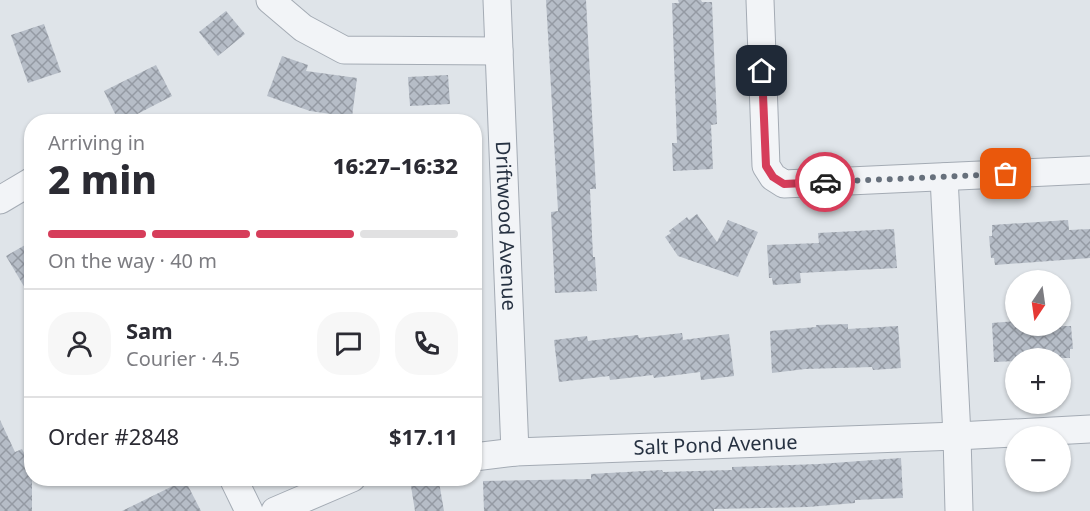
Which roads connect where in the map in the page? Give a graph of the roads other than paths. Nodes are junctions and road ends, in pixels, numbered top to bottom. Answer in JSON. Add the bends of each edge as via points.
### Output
{"nodes":[{"id":1,"x":270,"y":0,"type":"edge"},
{"id":2,"x":497,"y":0,"type":"edge"},
{"id":3,"x":760,"y":0,"type":"edge"},
{"id":4,"x":499,"y":51,"type":"junction"},
{"id":5,"x":1090,"y":170,"type":"edge"},
{"id":6,"x":944,"y":177,"type":"junction"},
{"id":7,"x":24,"y":186,"type":"edge"},
{"id":8,"x":0,"y":200,"type":"edge"},
{"id":9,"x":1090,"y":429,"type":"edge"},
{"id":10,"x":957,"y":436,"type":"junction"},
{"id":11,"x":515,"y":452,"type":"junction"},
{"id":12,"x":482,"y":456,"type":"edge"},
{"id":13,"x":237,"y":486,"type":"edge"},
{"id":14,"x":333,"y":486,"type":"edge"},
{"id":15,"x":249,"y":511,"type":"edge"},
{"id":16,"x":275,"y":511,"type":"edge"},
{"id":17,"x":959,"y":511,"type":"edge"}],
"edges":[{"from":1,"to":4,"type":"street","via":[[303,28],[344,50]]},
{"from":2,"to":4,"type":"street","name":"Driftwood Avenue"},
{"from":3,"to":6,"type":"street","via":[[766,166],[773,177],[784,184]]},
{"from":4,"to":11,"type":"street","name":"Driftwood Avenue"},
{"from":5,"to":6,"type":"street"},
{"from":6,"to":10,"type":"street"},
{"from":7,"to":8,"type":"street"},
{"from":9,"to":10,"type":"street","name":"Salt Pond Avenue"},
{"from":10,"to":11,"type":"street","name":"Salt Pond Avenue"},
{"from":10,"to":17,"type":"street"},
{"from":11,"to":12,"type":"street","name":"Salt Pond Avenue"},
{"from":13,"to":15,"type":"street"},
{"from":14,"to":16,"type":"street"}]}
